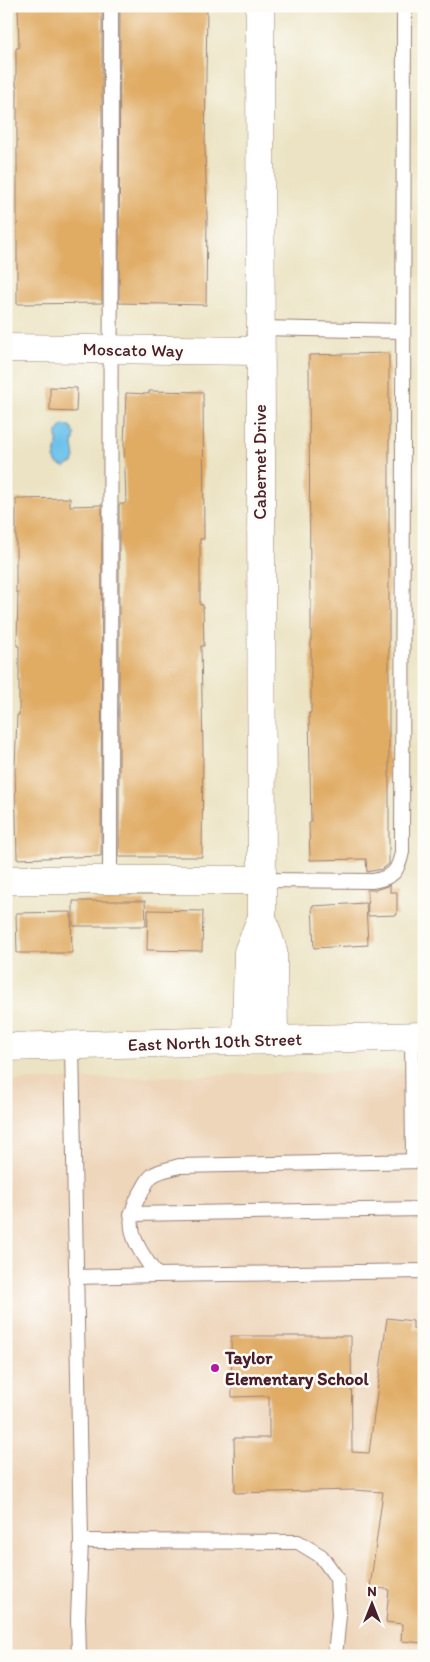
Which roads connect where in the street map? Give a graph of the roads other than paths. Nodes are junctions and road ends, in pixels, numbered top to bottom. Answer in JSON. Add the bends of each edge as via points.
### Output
{"nodes":[{"id":1,"x":111,"y":6,"type":"edge"},
{"id":2,"x":260,"y":6,"type":"edge"},
{"id":3,"x":404,"y":6,"type":"edge"},
{"id":4,"x":403,"y":331,"type":"junction"},
{"id":5,"x":260,"y":340,"type":"junction"},
{"id":6,"x":6,"y":348,"type":"edge"},
{"id":7,"x":110,"y":349,"type":"junction"},
{"id":8,"x":6,"y":880,"type":"edge"},
{"id":9,"x":110,"y":880,"type":"junction"},
{"id":10,"x":261,"y":880,"type":"junction"},
{"id":11,"x":262,"y":917,"type":"junction"},
{"id":12,"x":418,"y":1036,"type":"edge"},
{"id":13,"x":246,"y":1041,"type":"junction"},
{"id":14,"x":274,"y":1041,"type":"junction"},
{"id":15,"x":72,"y":1046,"type":"junction"},
{"id":16,"x":6,"y":1047,"type":"edge"},
{"id":17,"x":418,"y":1161,"type":"edge"},
{"id":18,"x":424,"y":1209,"type":"edge"},
{"id":19,"x":131,"y":1214,"type":"junction"},
{"id":20,"x":424,"y":1271,"type":"edge"},
{"id":21,"x":157,"y":1275,"type":"junction"},
{"id":22,"x":76,"y":1277,"type":"junction"},
{"id":23,"x":81,"y":1541,"type":"junction"},
{"id":24,"x":79,"y":1656,"type":"edge"},
{"id":25,"x":335,"y":1656,"type":"edge"}],
"edges":[{"from":1,"to":7,"type":"lane"},
{"from":2,"to":5,"type":"street","name":"Cabernet Drive"},
{"from":3,"to":4,"type":"lane"},
{"from":4,"to":5,"type":"lane"},
{"from":4,"to":10,"type":"lane","via":[[402,852],[399,867],[388,878],[373,881]]},
{"from":5,"to":7,"type":"street","name":"Moscato Way"},
{"from":5,"to":10,"type":"street","name":"Cabernet Drive"},
{"from":6,"to":7,"type":"street","name":"Moscato Way"},
{"from":7,"to":9,"type":"lane"},
{"from":8,"to":9,"type":"street"},
{"from":9,"to":10,"type":"street"},
{"from":10,"to":11,"type":"street","name":"Cabernet Drive"},
{"from":11,"to":13,"type":"street","name":"Cabernet Drive","via":[[248,952]]},
{"from":11,"to":14,"type":"street","name":"Cabernet Drive","via":[[273,951]]},
{"from":12,"to":14,"type":"street","name":"East North 10th Street"},
{"from":12,"to":17,"type":"lane"},
{"from":13,"to":14,"type":"street","name":"East North 10th Street"},
{"from":13,"to":15,"type":"street","name":"East North 10th Street"},
{"from":15,"to":16,"type":"street","name":"East North 10th Street"},
{"from":15,"to":22,"type":"lane"},
{"from":17,"to":19,"type":"lane","via":[[179,1166],[152,1175]]},
{"from":18,"to":19,"type":"lane"},
{"from":19,"to":21,"type":"lane","via":[[132,1232],[141,1254]]},
{"from":20,"to":21,"type":"lane"},
{"from":21,"to":22,"type":"lane"},
{"from":22,"to":23,"type":"lane"},
{"from":23,"to":24,"type":"lane"},
{"from":23,"to":25,"type":"lane","via":[[298,1542],[321,1556],[338,1578]]}]}
